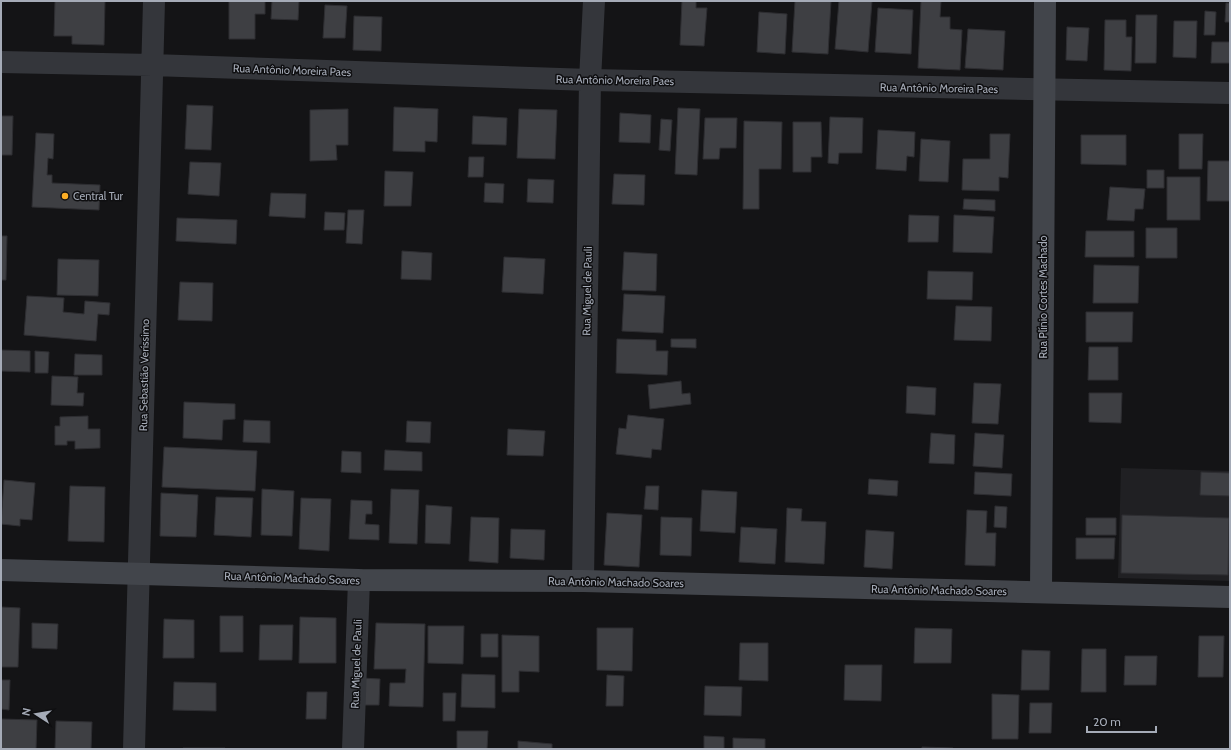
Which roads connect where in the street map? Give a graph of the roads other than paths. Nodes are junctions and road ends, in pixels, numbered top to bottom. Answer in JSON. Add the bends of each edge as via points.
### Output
{"nodes":[{"id":1,"x":154,"y":1,"type":"edge"},
{"id":2,"x":594,"y":1,"type":"edge"},
{"id":3,"x":1045,"y":1,"type":"edge"},
{"id":4,"x":1,"y":62,"type":"edge"},
{"id":5,"x":152,"y":66,"type":"junction"},
{"id":6,"x":590,"y":80,"type":"junction"},
{"id":7,"x":1044,"y":90,"type":"junction"},
{"id":8,"x":1230,"y":93,"type":"edge"},
{"id":9,"x":1,"y":570,"type":"edge"},
{"id":10,"x":139,"y":573,"type":"junction"},
{"id":11,"x":358,"y":580,"type":"junction"},
{"id":12,"x":583,"y":581,"type":"junction"},
{"id":13,"x":1041,"y":592,"type":"junction"},
{"id":14,"x":1230,"y":596,"type":"edge"},
{"id":15,"x":134,"y":749,"type":"edge"},
{"id":16,"x":353,"y":749,"type":"edge"}],
"edges":[{"from":1,"to":5,"type":"street","name":"Rua Sebastião Veríssimo"},
{"from":2,"to":6,"type":"street","name":"Rua Miguel de Pauli"},
{"from":3,"to":7,"type":"street","name":"Rua Plínio Cortes Machado"},
{"from":4,"to":5,"type":"street","name":"Rua Antônio Moreira Paes"},
{"from":5,"to":6,"type":"street","name":"Rua Antônio Moreira Paes"},
{"from":5,"to":10,"type":"street","name":"Rua Sebastião Veríssimo"},
{"from":6,"to":7,"type":"street","name":"Rua Antônio Moreira Paes"},
{"from":6,"to":12,"type":"street","name":"Rua Miguel de Pauli"},
{"from":7,"to":8,"type":"street","name":"Rua Antônio Moreira Paes"},
{"from":7,"to":13,"type":"street","name":"Rua Plínio Cortes Machado"},
{"from":9,"to":10,"type":"street","name":"Rua Antônio Machado Soares"},
{"from":10,"to":11,"type":"street","name":"Rua Antônio Machado Soares"},
{"from":10,"to":15,"type":"street","name":"Rua Sebastião Veríssimo"},
{"from":11,"to":12,"type":"street","name":"Rua Antônio Machado Soares"},
{"from":11,"to":16,"type":"street","name":"Rua Miguel de Pauli"},
{"from":12,"to":13,"type":"street","name":"Rua Antônio Machado Soares"},
{"from":13,"to":14,"type":"street","name":"Rua Antônio Machado Soares"}]}
